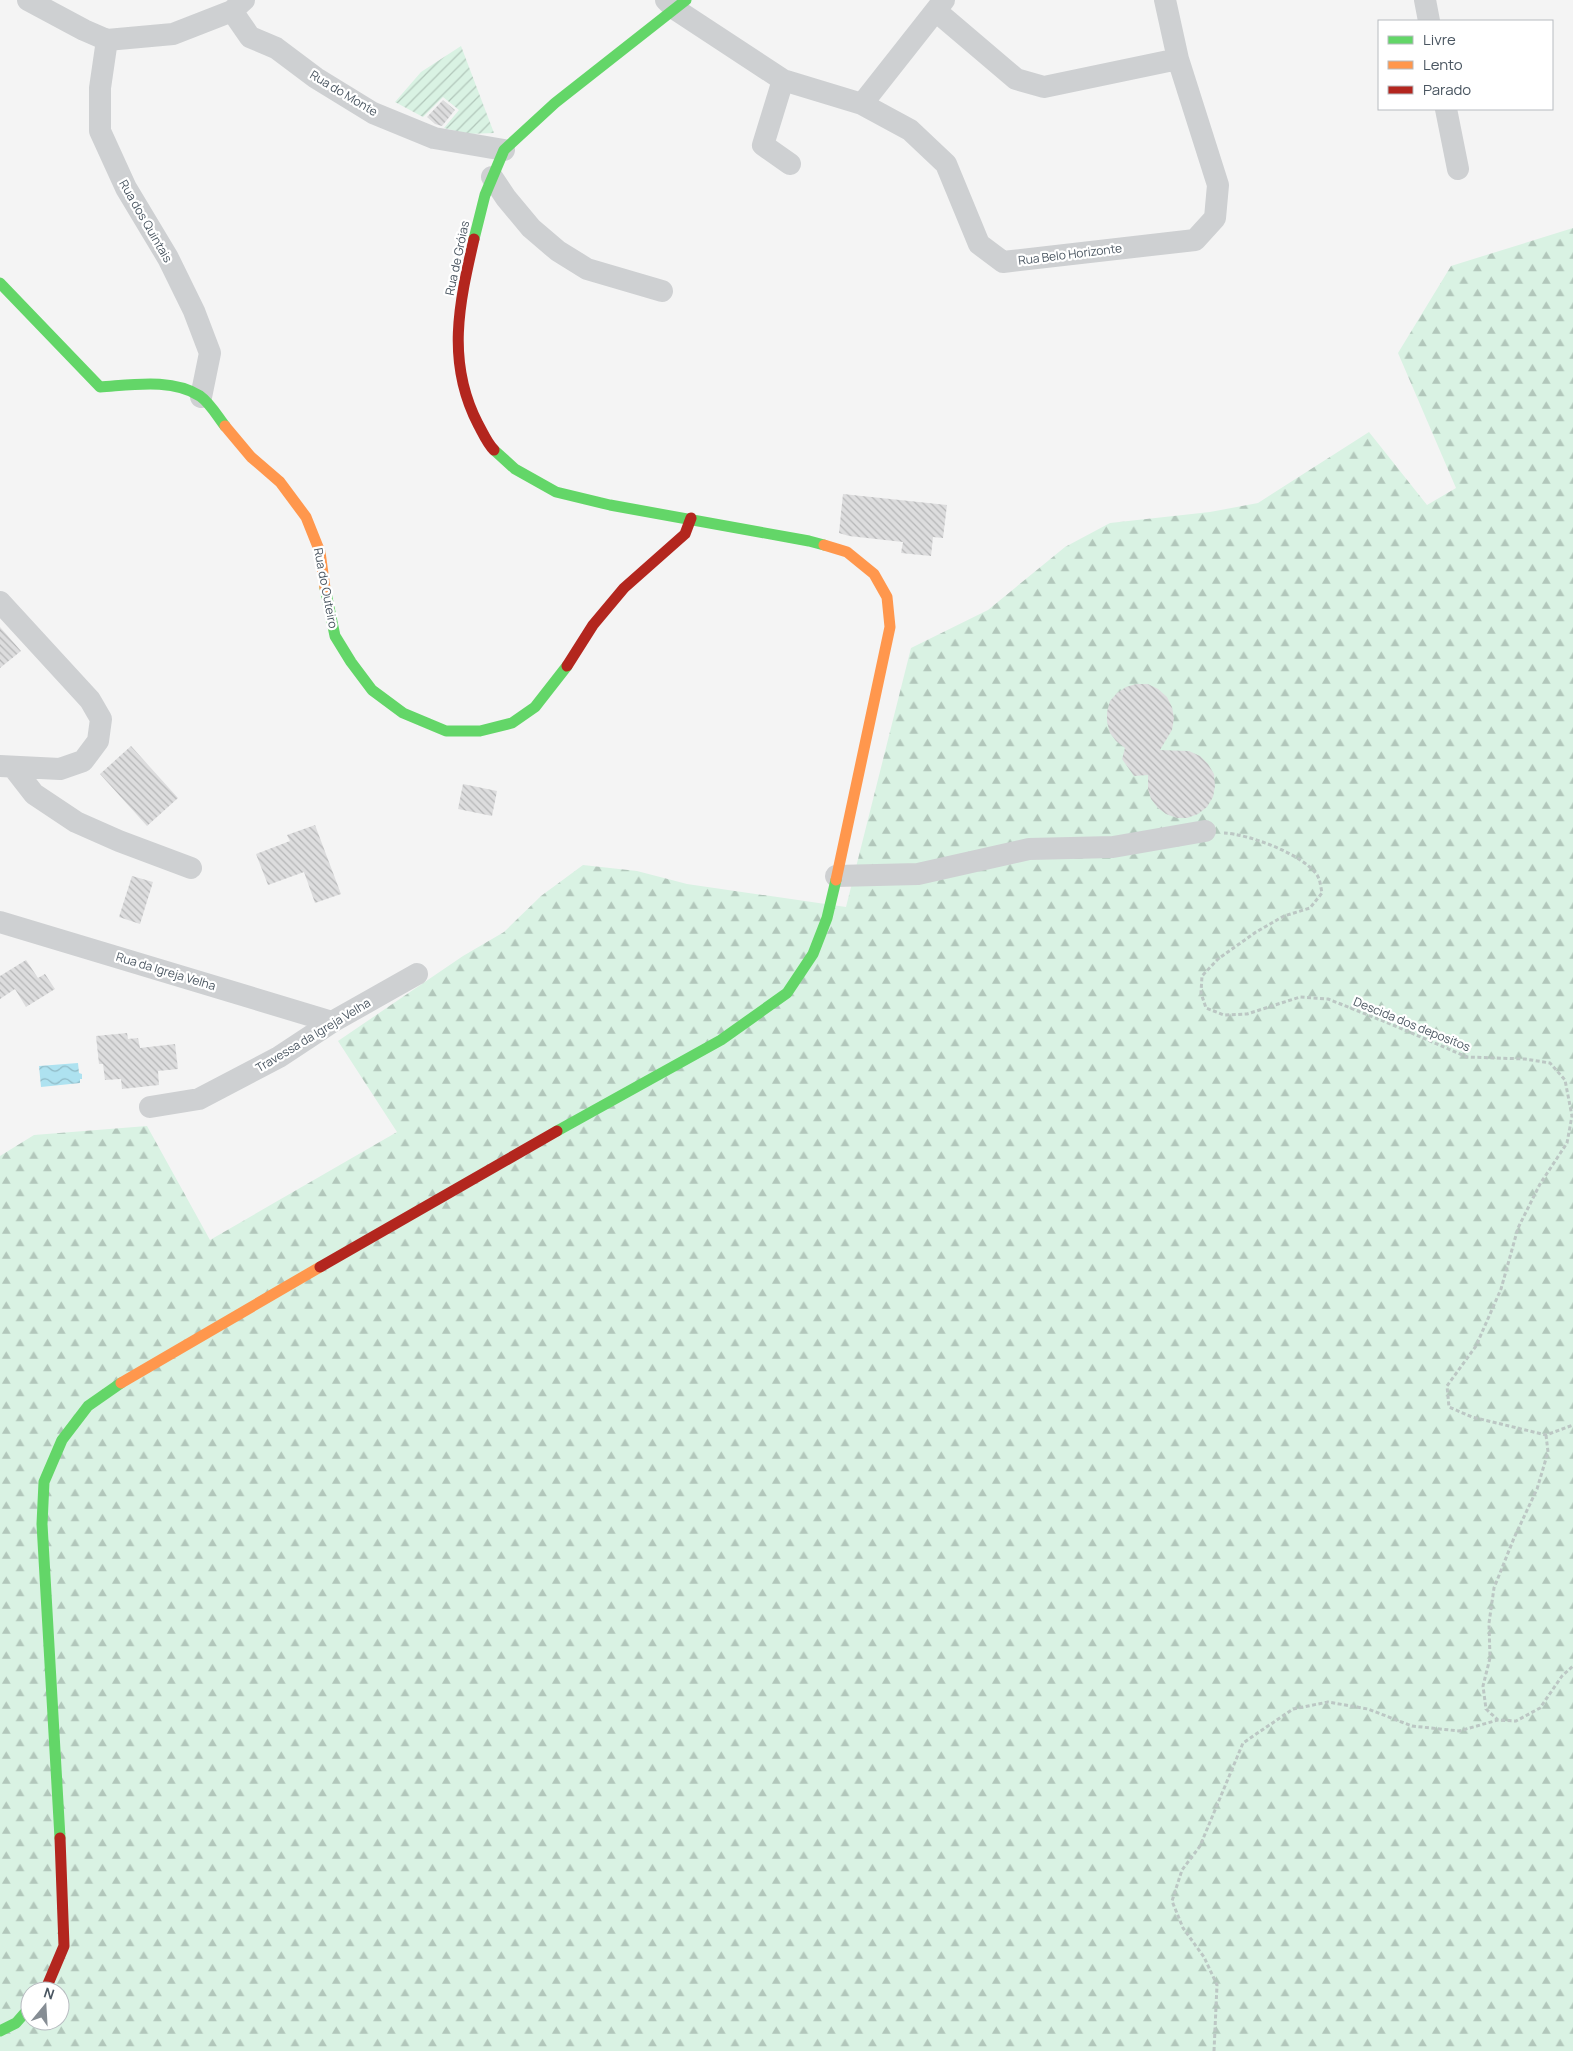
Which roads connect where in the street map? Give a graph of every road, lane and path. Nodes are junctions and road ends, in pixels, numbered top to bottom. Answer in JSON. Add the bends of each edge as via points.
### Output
{"nodes":[{"id":1,"x":28,"y":0,"type":"edge"},
{"id":2,"x":1165,"y":0,"type":"edge"},
{"id":3,"x":1425,"y":0,"type":"edge"},
{"id":4,"x":676,"y":3,"type":"edge"},
{"id":5,"x":238,"y":5,"type":"edge"},
{"id":6,"x":940,"y":6,"type":"edge"},
{"id":7,"x":1429,"y":20,"type":"edge"},
{"id":8,"x":107,"y":40,"type":"junction"},
{"id":9,"x":1178,"y":59,"type":"junction"},
{"id":10,"x":783,"y":80,"type":"junction"},
{"id":11,"x":862,"y":104,"type":"junction"},
{"id":12,"x":1446,"y":110,"type":"edge"},
{"id":13,"x":504,"y":150,"type":"junction"},
{"id":14,"x":790,"y":164,"type":"dead end"},
{"id":15,"x":1458,"y":169,"type":"dead end"},
{"id":16,"x":492,"y":177,"type":"junction"},
{"id":17,"x":0,"y":284,"type":"edge"},
{"id":18,"x":662,"y":291,"type":"dead end"},
{"id":19,"x":201,"y":397,"type":"junction"},
{"id":20,"x":691,"y":518,"type":"junction"},
{"id":21,"x":0,"y":602,"type":"edge"},
{"id":22,"x":7,"y":766,"type":"edge"},
{"id":23,"x":1205,"y":831,"type":"joint"},
{"id":24,"x":191,"y":868,"type":"dead end"},
{"id":25,"x":836,"y":876,"type":"junction"},
{"id":26,"x":0,"y":922,"type":"edge"},
{"id":27,"x":417,"y":974,"type":"dead end"},
{"id":28,"x":332,"y":1022,"type":"junction"},
{"id":29,"x":150,"y":1107,"type":"dead end"},
{"id":30,"x":1573,"y":1425,"type":"edge"},
{"id":31,"x":1546,"y":1435,"type":"junction"},
{"id":32,"x":1573,"y":1666,"type":"edge"},
{"id":33,"x":1498,"y":1720,"type":"junction"},
{"id":34,"x":49,"y":1981,"type":"edge"},
{"id":35,"x":20,"y":2018,"type":"edge"},
{"id":36,"x":0,"y":2031,"type":"edge"},
{"id":37,"x":1214,"y":2051,"type":"edge"}],
"edges":[{"from":1,"to":8,"type":"street"},
{"from":2,"to":9,"type":"street","name":"Rua Belo Horizonte"},
{"from":3,"to":7,"type":"street"},
{"from":4,"to":10,"type":"street","name":"Rua Belo Horizonte"},
{"from":4,"to":13,"type":"street","name":"Rua de Gróias","via":[[555,103]]},
{"from":5,"to":8,"type":"street","via":[[173,34]]},
{"from":5,"to":13,"type":"street","name":"Rua do Monte","via":[[250,37],[276,48],[316,78],[373,113],[434,138]]},
{"from":6,"to":9,"type":"street","via":[[1016,79],[1044,87]]},
{"from":6,"to":11,"type":"street"},
{"from":8,"to":19,"type":"street","name":"Rua dos Quintais","via":[[100,88],[100,131],[126,188],[168,258],[194,311],[210,354]]},
{"from":9,"to":11,"type":"street","name":"Rua Belo Horizonte","via":[[1218,185],[1215,218],[1195,240],[1003,262],[979,244],[946,164],[910,130]]},
{"from":10,"to":11,"type":"street","name":"Rua Belo Horizonte"},
{"from":10,"to":14,"type":"street","via":[[764,145]]},
{"from":12,"to":15,"type":"street"},
{"from":13,"to":16,"type":"street","name":"Rua de Gróias"},
{"from":16,"to":18,"type":"street","via":[[531,228],[558,251],[587,269]]},
{"from":16,"to":20,"type":"street","name":"Rua de Gróias","via":[[463,286],[457,337],[462,385],[489,444],[515,469],[556,492],[610,505]]},
{"from":17,"to":19,"type":"street","name":"Rua do Outeiro","via":[[100,387],[144,384],[181,387]]},
{"from":19,"to":20,"type":"street","name":"Rua do Outeiro","via":[[251,457],[280,482],[306,517],[320,552],[336,636],[351,662],[372,690],[403,713],[446,731],[488,729],[512,722],[536,707],[593,625],[624,588],[684,534]]},
{"from":20,"to":25,"type":"street","name":"Rua de Gróias","via":[[809,541],[847,552],[874,574],[887,597],[890,627]]},
{"from":21,"to":22,"type":"street","via":[[90,700],[101,719],[98,741],[83,761],[60,769]]},
{"from":22,"to":24,"type":"street","via":[[34,794],[76,822]]},
{"from":23,"to":25,"type":"street","via":[[1113,847],[1029,849],[918,874]]},
{"from":23,"to":31,"type":"path","name":"Descida dos depositos","via":[[1236,833],[1302,860],[1317,875],[1322,893],[1310,908],[1284,916],[1218,959],[1202,976],[1200,993],[1206,1008],[1224,1015],[1247,1014],[1300,997],[1328,999],[1467,1057],[1550,1063],[1565,1080],[1572,1116],[1568,1143],[1540,1184],[1518,1228],[1501,1289],[1476,1346],[1447,1386],[1449,1407],[1472,1417]]},
{"from":25,"to":34,"type":"street","name":"Rua de Gróias","via":[[827,918],[813,954],[787,993],[721,1040],[642,1082],[119,1384],[88,1406],[62,1440],[44,1482],[42,1524],[64,1910],[64,1946]]},
{"from":26,"to":28,"type":"street","name":"Rua da Igreja Velha"},
{"from":27,"to":28,"type":"street","name":"Travessa da Igreja Velha"},
{"from":28,"to":29,"type":"street","name":"Travessa da Igreja Velha","via":[[280,1057],[199,1099]]},
{"from":30,"to":31,"type":"path"},
{"from":31,"to":33,"type":"path","via":[[1548,1452],[1537,1489],[1494,1588],[1489,1623],[1490,1658],[1483,1686],[1486,1709]]},
{"from":32,"to":33,"type":"path","via":[[1540,1708],[1516,1721]]},
{"from":33,"to":37,"type":"path","via":[[1459,1731],[1412,1726],[1368,1709],[1328,1702],[1294,1709],[1243,1743],[1200,1846],[1182,1870],[1172,1901],[1183,1928],[1204,1957],[1216,1985]]},
{"from":35,"to":36,"type":"street"}]}
